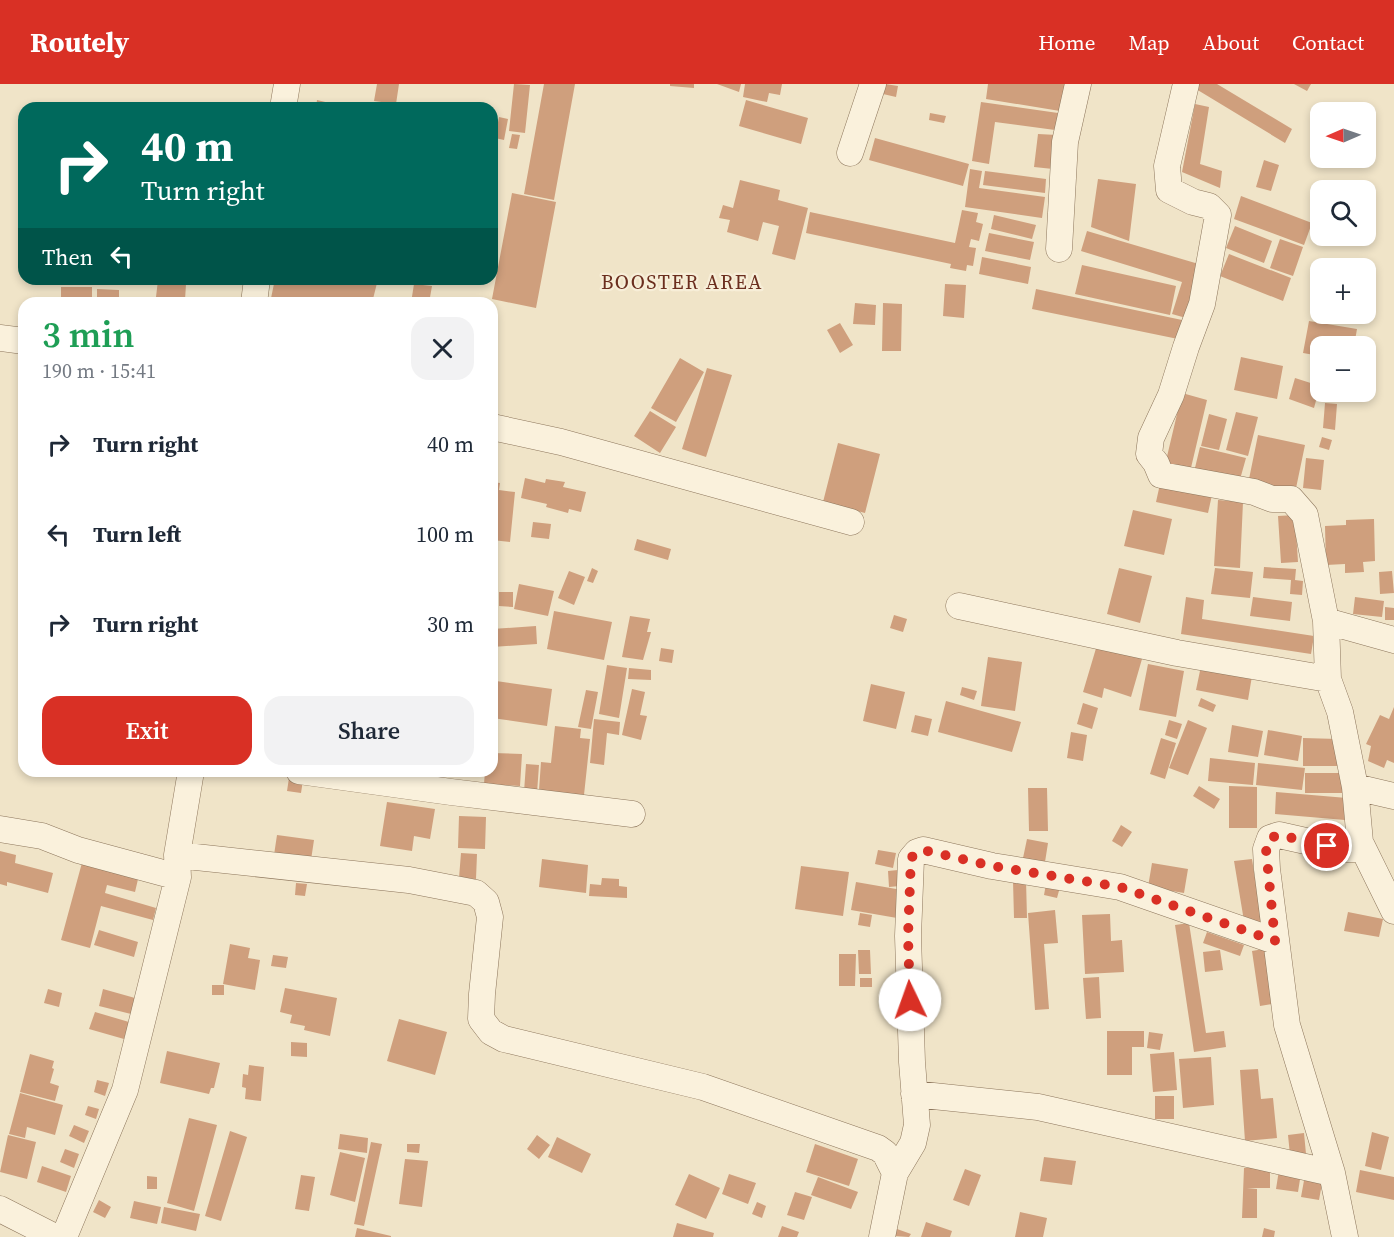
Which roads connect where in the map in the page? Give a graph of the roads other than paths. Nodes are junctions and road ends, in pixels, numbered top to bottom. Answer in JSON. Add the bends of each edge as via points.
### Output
{"nodes":[{"id":1,"x":287,"y":84,"type":"edge"},
{"id":2,"x":873,"y":84,"type":"edge"},
{"id":3,"x":1078,"y":84,"type":"edge"},
{"id":4,"x":1186,"y":84,"type":"edge"},
{"id":5,"x":284,"y":102,"type":"edge"},
{"id":6,"x":850,"y":153,"type":"dead end"},
{"id":7,"x":1059,"y":249,"type":"dead end"},
{"id":8,"x":0,"y":338,"type":"edge"},
{"id":9,"x":18,"y":340,"type":"edge"},
{"id":10,"x":498,"y":428,"type":"edge"},
{"id":11,"x":851,"y":522,"type":"dead end"},
{"id":12,"x":959,"y":606,"type":"dead end"},
{"id":13,"x":1326,"y":621,"type":"junction"},
{"id":14,"x":1394,"y":640,"type":"edge"},
{"id":15,"x":1328,"y":679,"type":"junction"},
{"id":16,"x":190,"y":777,"type":"edge"},
{"id":17,"x":342,"y":777,"type":"edge"},
{"id":18,"x":1355,"y":787,"type":"junction"},
{"id":19,"x":1394,"y":796,"type":"edge"},
{"id":20,"x":632,"y":814,"type":"dead end"},
{"id":21,"x":0,"y":829,"type":"edge"},
{"id":22,"x":1360,"y":842,"type":"junction"},
{"id":23,"x":178,"y":866,"type":"junction"},
{"id":24,"x":1394,"y":912,"type":"edge"},
{"id":25,"x":1275,"y":941,"type":"junction"},
{"id":26,"x":914,"y":1094,"type":"junction"},
{"id":27,"x":895,"y":1173,"type":"junction"},
{"id":28,"x":1332,"y":1173,"type":"junction"},
{"id":29,"x":0,"y":1209,"type":"edge"},
{"id":30,"x":55,"y":1237,"type":"edge"},
{"id":31,"x":64,"y":1237,"type":"edge"},
{"id":32,"x":882,"y":1237,"type":"edge"},
{"id":33,"x":1345,"y":1237,"type":"edge"}],
"edges":[{"from":1,"to":5,"type":"street"},
{"from":2,"to":6,"type":"street"},
{"from":3,"to":7,"type":"street","via":[[1065,142]]},
{"from":4,"to":13,"type":"street","via":[[1167,166],[1169,190],[1209,206],[1218,215],[1202,304],[1172,396],[1151,438],[1149,454],[1161,475],[1254,492],[1272,499],[1291,499],[1297,504],[1305,515]]},
{"from":8,"to":9,"type":"street"},
{"from":10,"to":11,"type":"street"},
{"from":12,"to":15,"type":"street","via":[[1177,653]]},
{"from":13,"to":14,"type":"street"},
{"from":13,"to":15,"type":"street"},
{"from":15,"to":18,"type":"street","via":[[1340,711]]},
{"from":16,"to":23,"type":"street"},
{"from":17,"to":20,"type":"street"},
{"from":18,"to":19,"type":"street"},
{"from":18,"to":22,"type":"street"},
{"from":21,"to":23,"type":"street","via":[[42,836],[78,850]]},
{"from":22,"to":24,"type":"street"},
{"from":22,"to":25,"type":"street","via":[[1353,849],[1341,849],[1279,835],[1270,838],[1266,849]]},
{"from":23,"to":27,"type":"street","via":[[409,880],[476,892],[486,902],[490,917],[481,1018],[491,1032],[504,1039],[725,1094],[878,1148]]},
{"from":23,"to":31,"type":"street","via":[[125,1090]]},
{"from":25,"to":26,"type":"street","via":[[1120,887],[917,852],[911,858],[908,936]]},
{"from":25,"to":28,"type":"street","via":[[1287,1025]]},
{"from":26,"to":27,"type":"street","via":[[916,1134]]},
{"from":26,"to":28,"type":"street","via":[[1038,1107]]},
{"from":27,"to":32,"type":"street"},
{"from":28,"to":33,"type":"street"},
{"from":29,"to":30,"type":"street"}]}
